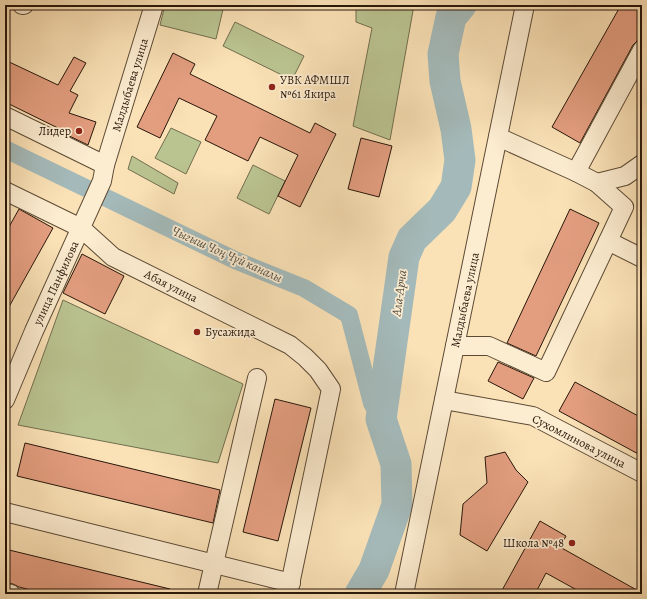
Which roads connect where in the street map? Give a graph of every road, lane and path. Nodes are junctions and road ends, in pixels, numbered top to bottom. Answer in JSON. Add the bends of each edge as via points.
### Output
{"nodes":[{"id":1,"x":154,"y":5,"type":"edge"},
{"id":2,"x":525,"y":5,"type":"edge"},
{"id":3,"x":642,"y":50,"type":"edge"},
{"id":4,"x":5,"y":116,"type":"edge"},
{"id":5,"x":498,"y":137,"type":"junction"},
{"id":6,"x":642,"y":164,"type":"edge"},
{"id":7,"x":576,"y":172,"type":"junction"},
{"id":8,"x":104,"y":173,"type":"junction"},
{"id":9,"x":597,"y":183,"type":"junction"},
{"id":10,"x":5,"y":191,"type":"edge"},
{"id":11,"x":81,"y":228,"type":"junction"},
{"id":12,"x":608,"y":241,"type":"junction"},
{"id":13,"x":642,"y":258,"type":"edge"},
{"id":14,"x":455,"y":346,"type":"junction"},
{"id":15,"x":257,"y":378,"type":"dead end"},
{"id":16,"x":5,"y":400,"type":"edge"},
{"id":17,"x":444,"y":400,"type":"junction"},
{"id":18,"x":642,"y":473,"type":"edge"},
{"id":19,"x":5,"y":512,"type":"edge"},
{"id":20,"x":214,"y":564,"type":"junction"},
{"id":21,"x":289,"y":588,"type":"edge"},
{"id":22,"x":5,"y":592,"type":"edge"},
{"id":23,"x":11,"y":594,"type":"edge"},
{"id":24,"x":207,"y":594,"type":"edge"},
{"id":25,"x":404,"y":594,"type":"edge"}],
"edges":[{"from":1,"to":8,"type":"street","name":"Малдыбаева улица"},
{"from":2,"to":5,"type":"street","name":"Малдыбаева улица"},
{"from":3,"to":7,"type":"street"},
{"from":4,"to":8,"type":"street"},
{"from":5,"to":7,"type":"street"},
{"from":5,"to":14,"type":"street","name":"Малдыбаева улица"},
{"from":6,"to":9,"type":"street","via":[[625,176]]},
{"from":7,"to":9,"type":"street"},
{"from":8,"to":11,"type":"street","name":"улица Панфилова"},
{"from":9,"to":12,"type":"street","via":[[624,207]]},
{"from":10,"to":11,"type":"street","name":"Абая улица"},
{"from":11,"to":16,"type":"street","name":"улица Панфилова"},
{"from":11,"to":21,"type":"street","name":"Абая улица","via":[[113,257],[290,345],[318,370],[331,389]]},
{"from":12,"to":13,"type":"street"},
{"from":12,"to":14,"type":"street","via":[[546,372],[489,346]]},
{"from":14,"to":17,"type":"street","name":"Малдыбаева улица"},
{"from":15,"to":20,"type":"street"},
{"from":17,"to":18,"type":"street","name":"Сухомлинова улица","via":[[533,416]]},
{"from":17,"to":25,"type":"street","name":"Малдыбаева улица"},
{"from":19,"to":20,"type":"street"},
{"from":20,"to":21,"type":"street"},
{"from":20,"to":24,"type":"street"},
{"from":22,"to":23,"type":"street"}]}
